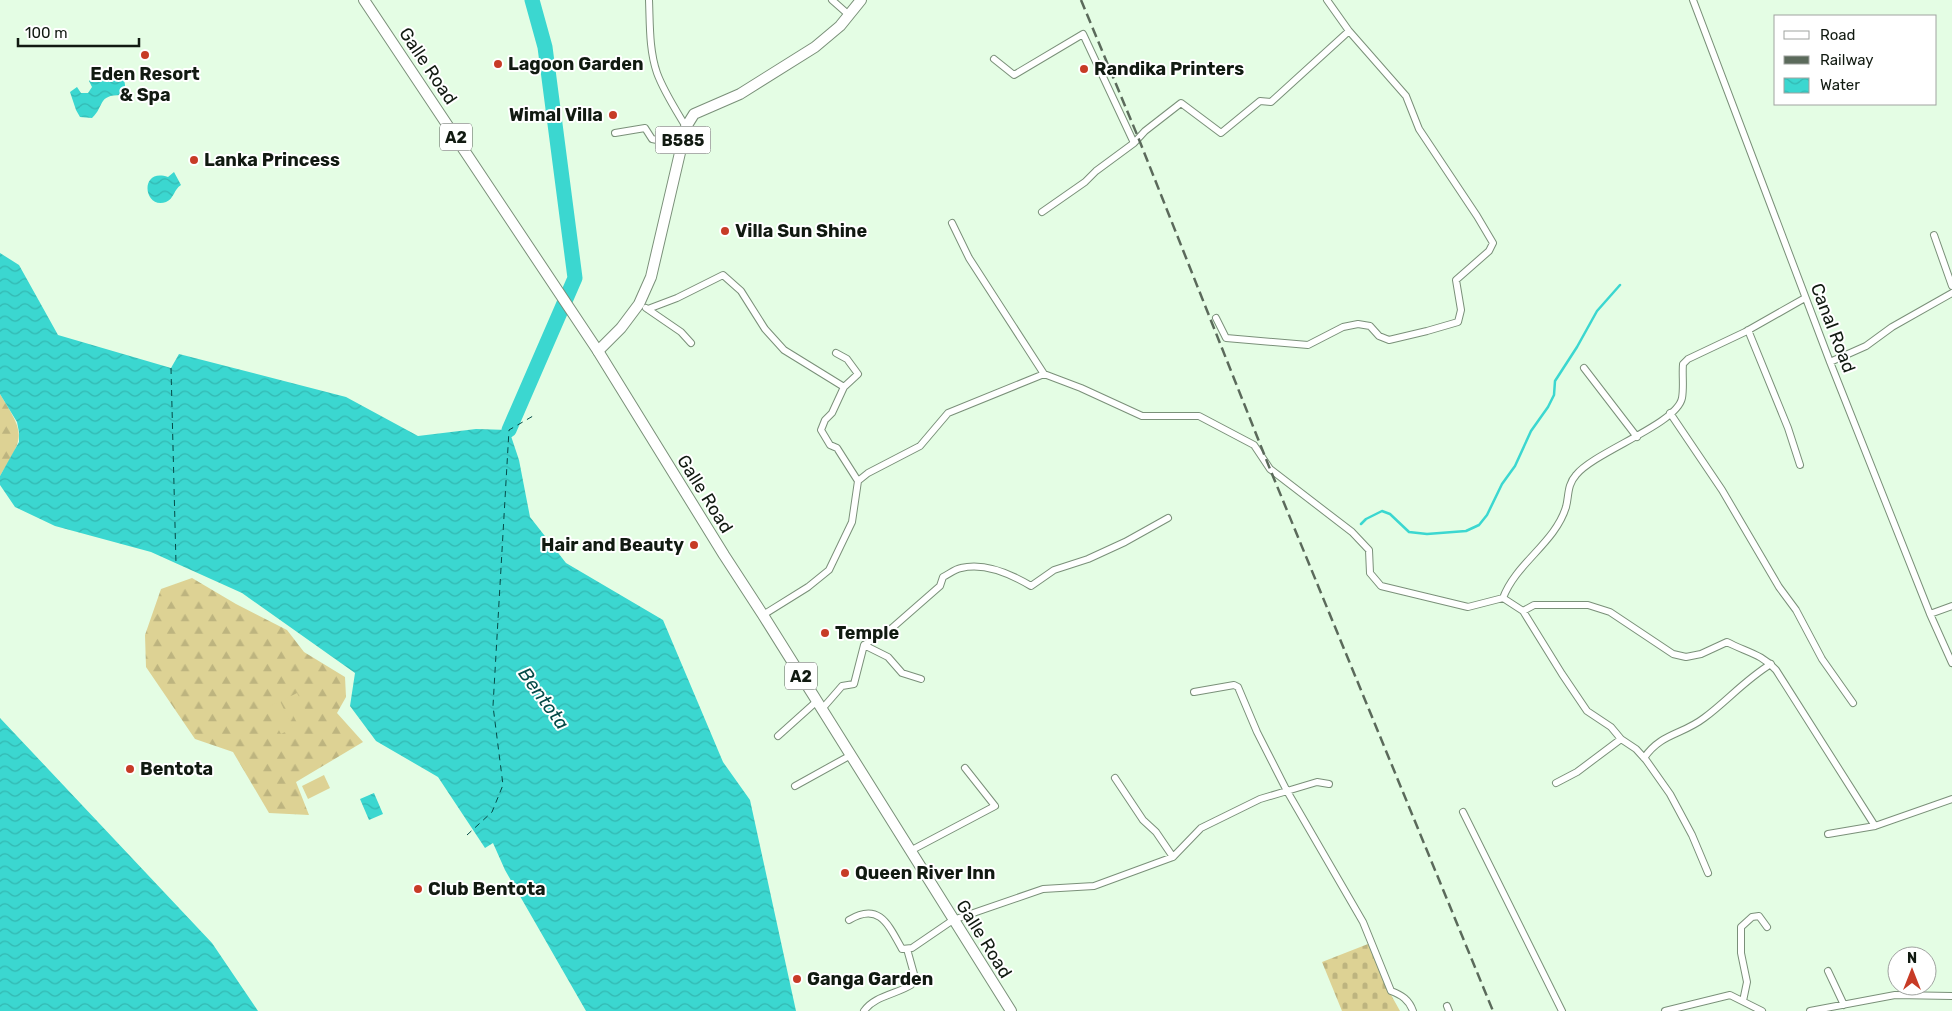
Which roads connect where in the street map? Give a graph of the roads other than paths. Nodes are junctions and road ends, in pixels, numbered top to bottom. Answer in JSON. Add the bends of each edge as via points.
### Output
{"nodes":[{"id":1,"x":364,"y":0,"type":"edge"},
{"id":2,"x":649,"y":0,"type":"edge"},
{"id":3,"x":832,"y":0,"type":"edge"},
{"id":4,"x":861,"y":0,"type":"edge"},
{"id":5,"x":1327,"y":0,"type":"edge"},
{"id":6,"x":1693,"y":0,"type":"edge"},
{"id":7,"x":849,"y":15,"type":"junction"},
{"id":8,"x":1349,"y":31,"type":"junction"},
{"id":9,"x":994,"y":59,"type":"dead end"},
{"id":10,"x":686,"y":127,"type":"junction"},
{"id":11,"x":615,"y":133,"type":"dead end"},
{"id":12,"x":1134,"y":143,"type":"junction"},
{"id":13,"x":682,"y":145,"type":"junction"},
{"id":14,"x":1042,"y":212,"type":"dead end"},
{"id":15,"x":952,"y":223,"type":"dead end"},
{"id":16,"x":1934,"y":235,"type":"dead end"},
{"id":17,"x":1952,"y":286,"type":"edge"},
{"id":18,"x":1952,"y":293,"type":"edge"},
{"id":19,"x":1805,"y":298,"type":"junction"},
{"id":20,"x":643,"y":306,"type":"junction"},
{"id":21,"x":1216,"y":318,"type":"dead end"},
{"id":22,"x":1748,"y":330,"type":"junction"},
{"id":23,"x":691,"y":343,"type":"dead end"},
{"id":24,"x":598,"y":351,"type":"junction"},
{"id":25,"x":836,"y":353,"type":"dead end"},
{"id":26,"x":1830,"y":362,"type":"junction"},
{"id":27,"x":1584,"y":368,"type":"dead end"},
{"id":28,"x":1044,"y":374,"type":"junction"},
{"id":29,"x":844,"y":387,"type":"junction"},
{"id":30,"x":1670,"y":413,"type":"junction"},
{"id":31,"x":1637,"y":437,"type":"junction"},
{"id":32,"x":1800,"y":464,"type":"dead end"},
{"id":33,"x":858,"y":481,"type":"junction"},
{"id":34,"x":1168,"y":518,"type":"dead end"},
{"id":35,"x":1503,"y":598,"type":"junction"},
{"id":36,"x":1952,"y":606,"type":"edge"},
{"id":37,"x":1523,"y":611,"type":"junction"},
{"id":38,"x":1930,"y":614,"type":"junction"},
{"id":39,"x":763,"y":615,"type":"junction"},
{"id":40,"x":864,"y":645,"type":"junction"},
{"id":41,"x":1952,"y":663,"type":"edge"},
{"id":42,"x":1771,"y":664,"type":"junction"},
{"id":43,"x":921,"y":679,"type":"dead end"},
{"id":44,"x":1194,"y":692,"type":"dead end"},
{"id":45,"x":1853,"y":703,"type":"dead end"},
{"id":46,"x":819,"y":705,"type":"junction"},
{"id":47,"x":778,"y":736,"type":"dead end"},
{"id":48,"x":1621,"y":739,"type":"junction"},
{"id":49,"x":850,"y":755,"type":"junction"},
{"id":50,"x":1644,"y":758,"type":"junction"},
{"id":51,"x":965,"y":768,"type":"dead end"},
{"id":52,"x":1114,"y":778,"type":"dead end"},
{"id":53,"x":1556,"y":783,"type":"dead end"},
{"id":54,"x":1329,"y":784,"type":"dead end"},
{"id":55,"x":794,"y":786,"type":"dead end"},
{"id":56,"x":1287,"y":791,"type":"junction"},
{"id":57,"x":1952,"y":799,"type":"edge"},
{"id":58,"x":1463,"y":812,"type":"dead end"},
{"id":59,"x":1875,"y":826,"type":"junction"},
{"id":60,"x":1828,"y":834,"type":"dead end"},
{"id":61,"x":910,"y":851,"type":"junction"},
{"id":62,"x":1173,"y":857,"type":"junction"},
{"id":63,"x":1708,"y":874,"type":"dead end"},
{"id":64,"x":849,"y":920,"type":"dead end"},
{"id":65,"x":953,"y":920,"type":"junction"},
{"id":66,"x":1766,"y":928,"type":"dead end"},
{"id":67,"x":907,"y":949,"type":"junction"},
{"id":68,"x":1828,"y":971,"type":"dead end"},
{"id":69,"x":1952,"y":996,"type":"edge"},
{"id":70,"x":1743,"y":1001,"type":"junction"},
{"id":71,"x":1844,"y":1005,"type":"junction"},
{"id":72,"x":864,"y":1011,"type":"edge"},
{"id":73,"x":1011,"y":1011,"type":"edge"},
{"id":74,"x":1413,"y":1011,"type":"edge"},
{"id":75,"x":1562,"y":1011,"type":"edge"},
{"id":76,"x":1665,"y":1011,"type":"edge"},
{"id":77,"x":1762,"y":1011,"type":"edge"},
{"id":78,"x":1810,"y":1011,"type":"edge"}],
"edges":[{"from":1,"to":24,"type":"main road","name":"Galle Road","number":"A2"},
{"from":2,"to":10,"type":"street","via":[[651,46],[657,72]]},
{"from":3,"to":7,"type":"street"},
{"from":4,"to":7,"type":"main road","number":"B585"},
{"from":5,"to":8,"type":"street"},
{"from":6,"to":19,"type":"street","name":"Canal Road"},
{"from":7,"to":10,"type":"main road","number":"B585","via":[[815,47],[740,94],[694,114]]},
{"from":8,"to":12,"type":"street","via":[[1271,102],[1260,101],[1221,133],[1181,103]]},
{"from":8,"to":21,"type":"street","via":[[1406,96],[1419,129],[1493,243],[1490,251],[1456,280],[1460,310],[1458,322],[1389,340],[1379,336],[1370,326],[1358,324],[1343,327],[1308,345],[1226,338]]},
{"from":9,"to":12,"type":"street","via":[[1014,75],[1083,34]]},
{"from":10,"to":13,"type":"main road","number":"B585"},
{"from":11,"to":13,"type":"street","via":[[645,128],[652,139]]},
{"from":12,"to":14,"type":"street"},
{"from":13,"to":20,"type":"main road","number":"B585"},
{"from":15,"to":28,"type":"street","via":[[969,258]]},
{"from":16,"to":17,"type":"street"},
{"from":18,"to":26,"type":"street","via":[[1892,327],[1866,346]]},
{"from":19,"to":22,"type":"street"},
{"from":19,"to":26,"type":"street","name":"Canal Road"},
{"from":20,"to":23,"type":"street","via":[[681,332]]},
{"from":20,"to":24,"type":"main road","number":"B585"},
{"from":20,"to":29,"type":"street","via":[[676,298],[723,275],[741,291],[784,350]]},
{"from":22,"to":30,"type":"street","via":[[1683,364],[1682,399]]},
{"from":22,"to":32,"type":"street"},
{"from":24,"to":39,"type":"main road","name":"Galle Road","number":"A2"},
{"from":25,"to":29,"type":"street","via":[[847,359],[858,374]]},
{"from":26,"to":38,"type":"street","name":"Canal Road"},
{"from":27,"to":31,"type":"street"},
{"from":28,"to":33,"type":"street","via":[[948,413],[920,446]]},
{"from":28,"to":35,"type":"street","via":[[1142,416],[1199,416],[1254,445],[1270,469],[1352,532],[1369,550],[1370,573],[1382,586],[1468,607]]},
{"from":29,"to":33,"type":"street","via":[[821,430]]},
{"from":30,"to":31,"type":"street"},
{"from":30,"to":45,"type":"street","via":[[1722,490],[1796,610],[1822,659]]},
{"from":31,"to":35,"type":"street","via":[[1612,449],[1576,475],[1568,488],[1566,507],[1556,527]]},
{"from":33,"to":39,"type":"street","via":[[852,522],[829,570]]},
{"from":34,"to":40,"type":"street","via":[[1088,559],[1054,570],[1031,586],[1013,575],[977,567],[961,568],[943,577],[940,586],[892,628]]},
{"from":35,"to":37,"type":"street"},
{"from":36,"to":38,"type":"street"},
{"from":37,"to":42,"type":"street","via":[[1534,605],[1588,605],[1610,612],[1673,654],[1686,657],[1701,654],[1728,642],[1761,656]]},
{"from":37,"to":48,"type":"street","via":[[1587,711],[1611,727]]},
{"from":38,"to":41,"type":"street","name":"Canal Road"},
{"from":39,"to":46,"type":"main road","name":"Galle Road","number":"A2"},
{"from":40,"to":43,"type":"street","via":[[888,657],[902,673]]},
{"from":40,"to":46,"type":"street","via":[[854,684],[842,686]]},
{"from":42,"to":50,"type":"street","via":[[1704,718],[1684,731],[1663,738]]},
{"from":42,"to":59,"type":"street"},
{"from":44,"to":56,"type":"street","via":[[1238,687]]},
{"from":46,"to":47,"type":"street"},
{"from":46,"to":49,"type":"main road","name":"Galle Road","number":"A2"},
{"from":48,"to":50,"type":"street"},
{"from":48,"to":53,"type":"street","via":[[1577,772]]},
{"from":49,"to":55,"type":"street"},
{"from":49,"to":61,"type":"main road","name":"Galle Road","number":"A2"},
{"from":50,"to":63,"type":"street","via":[[1670,794]]},
{"from":51,"to":61,"type":"street","via":[[994,806]]},
{"from":52,"to":62,"type":"street"},
{"from":54,"to":56,"type":"street","via":[[1316,782]]},
{"from":56,"to":62,"type":"street","via":[[1260,799],[1201,828]]},
{"from":56,"to":74,"type":"street","via":[[1363,922],[1392,991],[1403,996]]},
{"from":57,"to":59,"type":"street"},
{"from":58,"to":75,"type":"street"},
{"from":59,"to":60,"type":"street"},
{"from":61,"to":65,"type":"main road","name":"Galle Road","number":"A2"},
{"from":62,"to":65,"type":"street","via":[[1094,886],[1043,889]]},
{"from":64,"to":67,"type":"street","via":[[866,912],[873,913],[884,921],[902,949]]},
{"from":65,"to":67,"type":"street"},
{"from":65,"to":73,"type":"main road","name":"Galle Road","number":"A2"},
{"from":66,"to":70,"type":"street","via":[[1759,916],[1752,917],[1741,928],[1740,953],[1747,982]]},
{"from":67,"to":72,"type":"street","via":[[914,974],[911,985],[881,998]]},
{"from":68,"to":71,"type":"street"},
{"from":69,"to":71,"type":"street","via":[[1896,995]]},
{"from":70,"to":76,"type":"street","via":[[1730,996]]},
{"from":70,"to":77,"type":"street"},
{"from":71,"to":78,"type":"street"}]}
